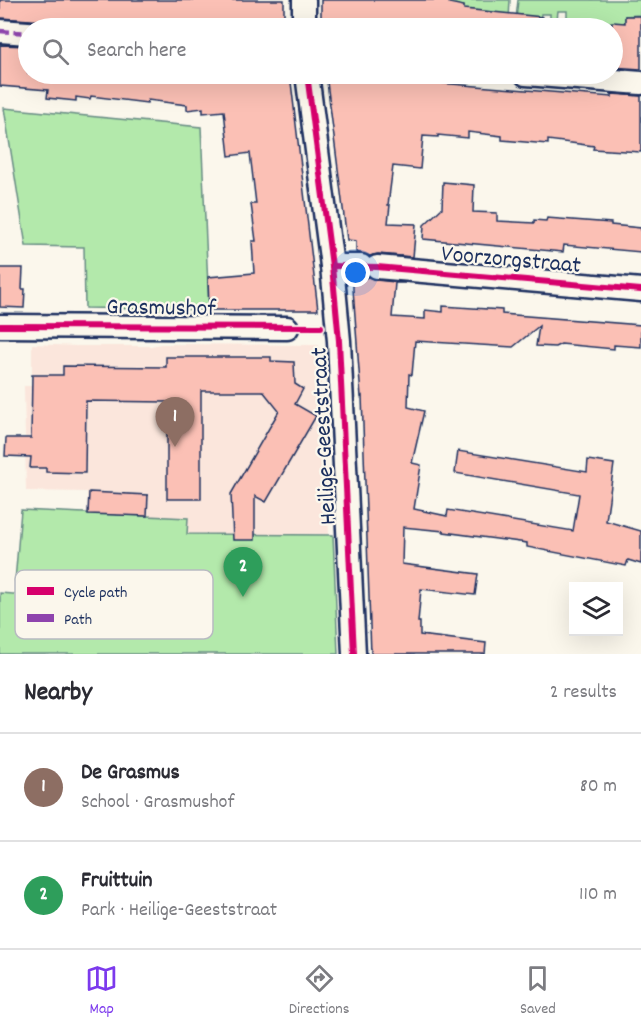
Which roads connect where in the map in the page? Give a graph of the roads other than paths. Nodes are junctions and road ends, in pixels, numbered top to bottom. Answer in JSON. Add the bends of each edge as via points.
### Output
{"nodes":[{"id":1,"x":304,"y":0,"type":"edge"},
{"id":2,"x":304,"y":18,"type":"edge"},
{"id":3,"x":0,"y":31,"type":"edge"},
{"id":4,"x":18,"y":32,"type":"edge"},
{"id":5,"x":623,"y":82,"type":"edge"},
{"id":6,"x":641,"y":83,"type":"edge"},
{"id":7,"x":308,"y":84,"type":"edge"},
{"id":8,"x":332,"y":266,"type":"junction"},
{"id":9,"x":641,"y":290,"type":"edge"},
{"id":10,"x":0,"y":326,"type":"edge"},
{"id":11,"x":287,"y":328,"type":"dead end"},
{"id":12,"x":354,"y":654,"type":"edge"}],
"edges":[{"from":1,"to":2,"type":"street"},
{"from":3,"to":4,"type":"street"},
{"from":5,"to":6,"type":"street"},
{"from":7,"to":8,"type":"street","name":"Heilige-Geeststraat"},
{"from":8,"to":9,"type":"street","name":"Voorzorgstraat"},
{"from":8,"to":12,"type":"street","name":"Heilige-Geeststraat"},
{"from":10,"to":11,"type":"street","name":"Grasmushof"}]}
